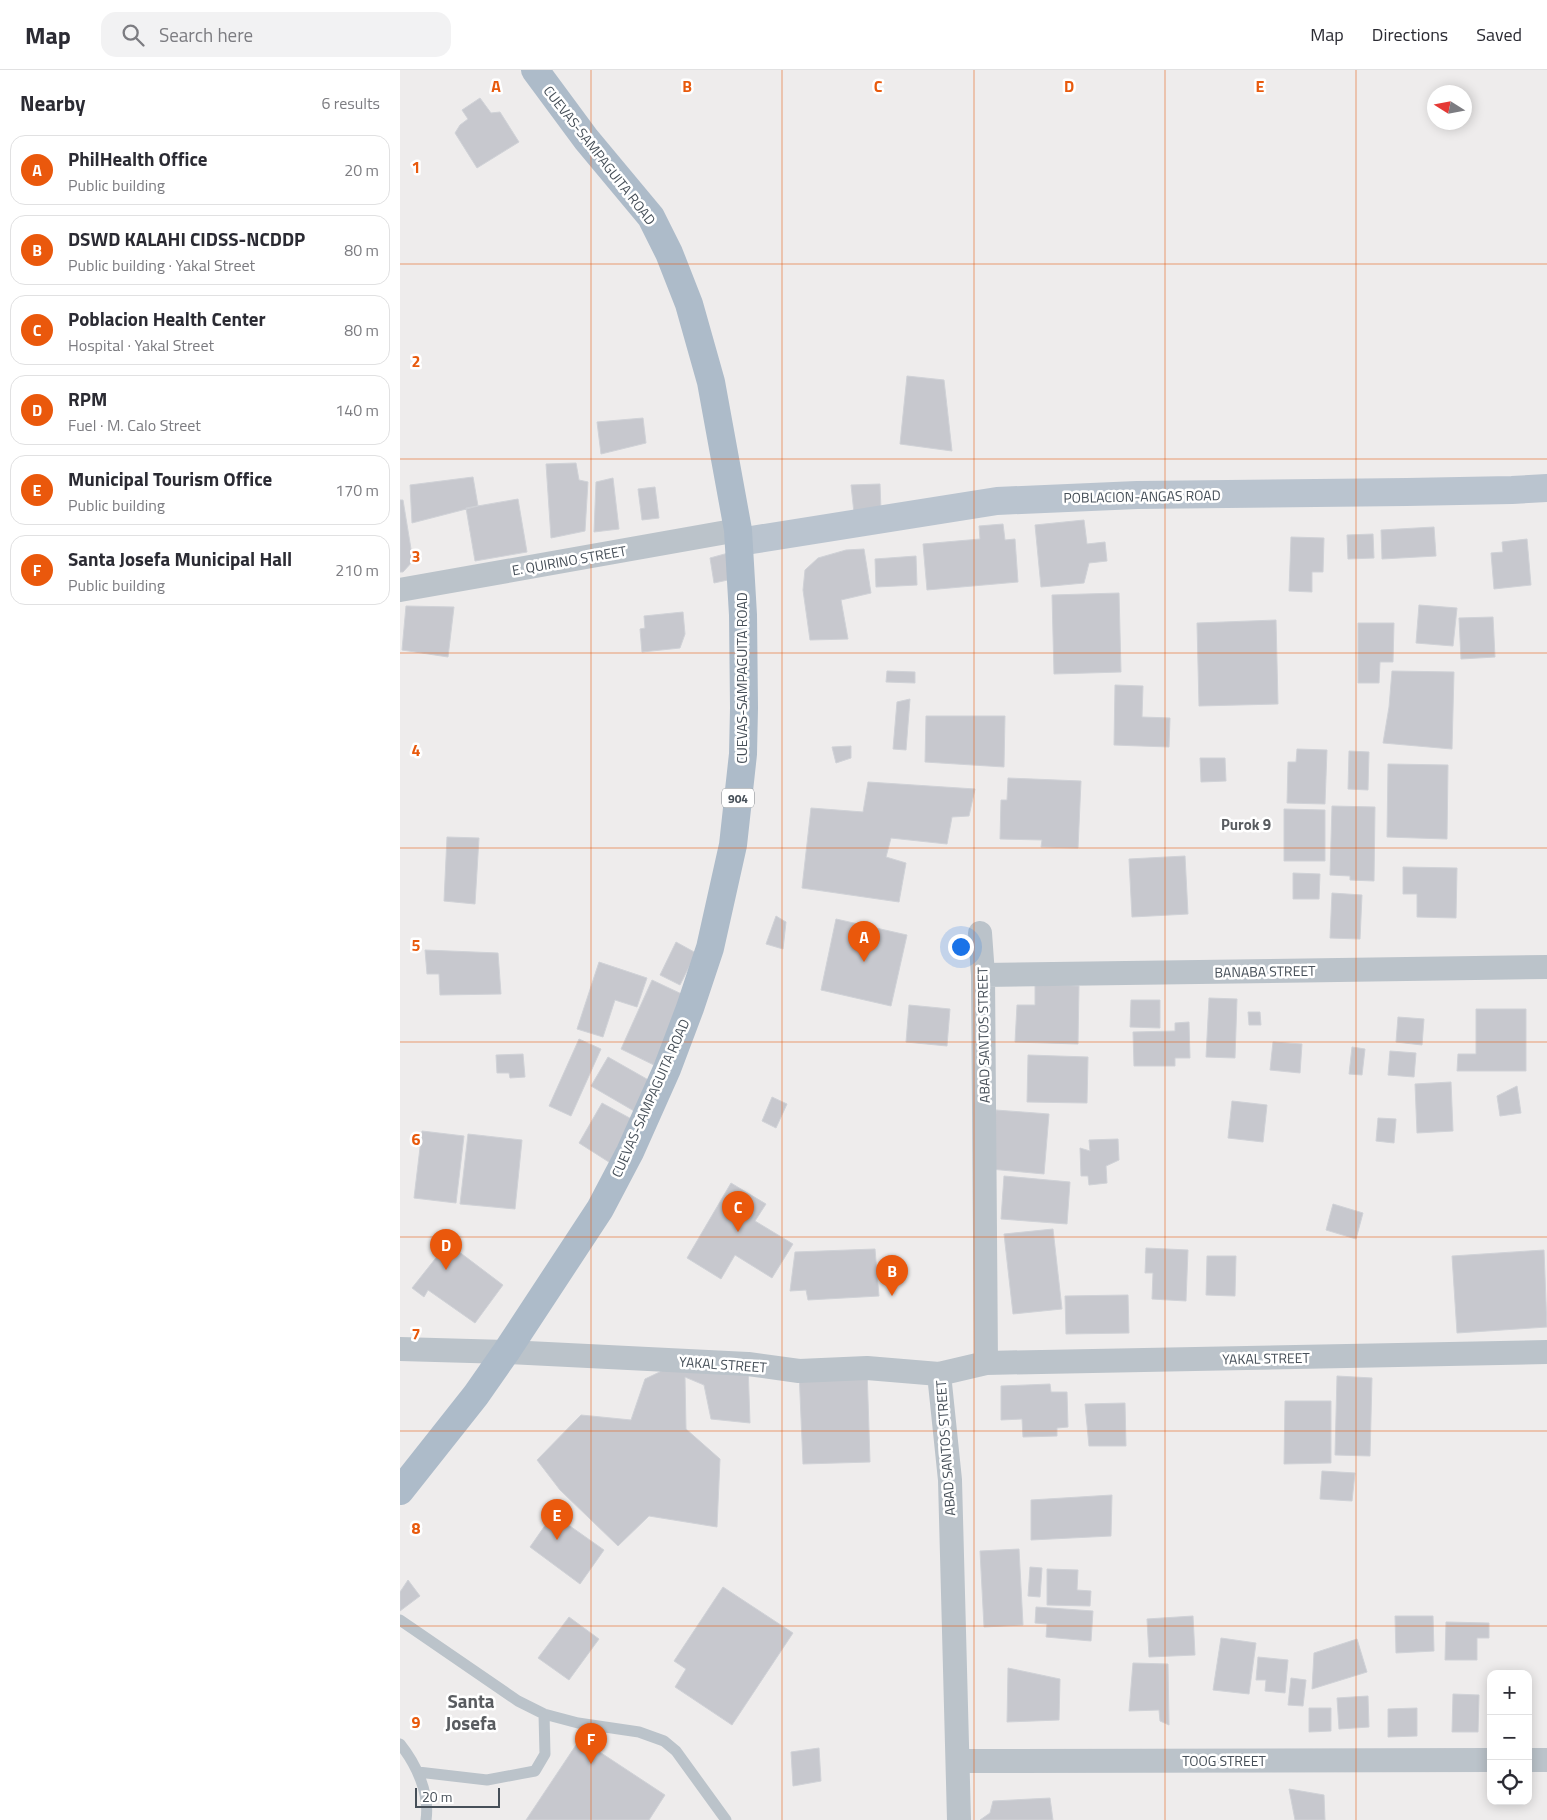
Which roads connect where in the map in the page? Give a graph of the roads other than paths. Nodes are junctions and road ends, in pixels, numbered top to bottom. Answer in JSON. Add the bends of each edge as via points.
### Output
{"nodes":[{"id":1,"x":535,"y":70,"type":"edge"},
{"id":2,"x":1547,"y":488,"type":"edge"},
{"id":3,"x":739,"y":536,"type":"junction"},
{"id":4,"x":400,"y":590,"type":"edge"},
{"id":5,"x":980,"y":934,"type":"dead end"},
{"id":6,"x":1547,"y":967,"type":"edge"},
{"id":7,"x":983,"y":975,"type":"junction"},
{"id":8,"x":400,"y":1349,"type":"edge"},
{"id":9,"x":506,"y":1352,"type":"junction"},
{"id":10,"x":1547,"y":1352,"type":"edge"},
{"id":11,"x":986,"y":1363,"type":"junction"},
{"id":12,"x":940,"y":1374,"type":"junction"},
{"id":13,"x":400,"y":1491,"type":"edge"},
{"id":14,"x":400,"y":1620,"type":"edge"},
{"id":15,"x":544,"y":1714,"type":"junction"},
{"id":16,"x":400,"y":1744,"type":"edge"},
{"id":17,"x":1487,"y":1760,"type":"edge"},
{"id":18,"x":1532,"y":1760,"type":"edge"},
{"id":19,"x":1547,"y":1760,"type":"edge"},
{"id":20,"x":958,"y":1761,"type":"junction"},
{"id":21,"x":418,"y":1772,"type":"junction"},
{"id":22,"x":426,"y":1820,"type":"edge"},
{"id":23,"x":726,"y":1820,"type":"edge"},
{"id":24,"x":959,"y":1820,"type":"edge"}],
"edges":[{"from":1,"to":3,"type":"main road","name":"CUEVAS-SAMPAGUITA ROAD","number":"904","via":[[586,139],[651,217],[669,253],[689,304],[711,382]]},
{"from":2,"to":3,"type":"street","name":"POBLACION-ANGAS ROAD","via":[[1137,495],[998,501]]},
{"from":3,"to":4,"type":"street","name":"E. QUIRINO STREET"},
{"from":3,"to":9,"type":"main road","name":"CUEVAS-SAMPAGUITA ROAD","number":"904","via":[[743,754],[734,845],[710,948],[667,1069],[630,1152],[600,1209]]},
{"from":5,"to":7,"type":"street","name":"ABAD SANTOS STREET"},
{"from":6,"to":7,"type":"street","name":"BANABA STREET"},
{"from":7,"to":11,"type":"street","name":"ABAD SANTOS STREET"},
{"from":8,"to":9,"type":"street","name":"YAKAL STREET"},
{"from":9,"to":12,"type":"street","name":"YAKAL STREET","via":[[748,1364],[799,1371],[867,1368]]},
{"from":9,"to":13,"type":"main road","name":"CUEVAS-SAMPAGUITA ROAD","number":"904"},
{"from":10,"to":11,"type":"street","name":"YAKAL STREET"},
{"from":11,"to":12,"type":"street","name":"ABAD SANTOS STREET"},
{"from":12,"to":20,"type":"street","name":"ABAD SANTOS STREET","via":[[950,1480]]},
{"from":14,"to":15,"type":"lane","via":[[518,1701]]},
{"from":15,"to":21,"type":"lane","via":[[545,1754],[535,1771],[487,1780]]},
{"from":15,"to":23,"type":"lane","via":[[578,1723],[639,1732],[664,1741],[676,1751]]},
{"from":16,"to":21,"type":"lane"},
{"from":17,"to":20,"type":"street","name":"TOOG STREET"},
{"from":18,"to":19,"type":"street"},
{"from":20,"to":24,"type":"street","name":"ABAD SANTOS STREET"},
{"from":21,"to":22,"type":"lane"}]}
